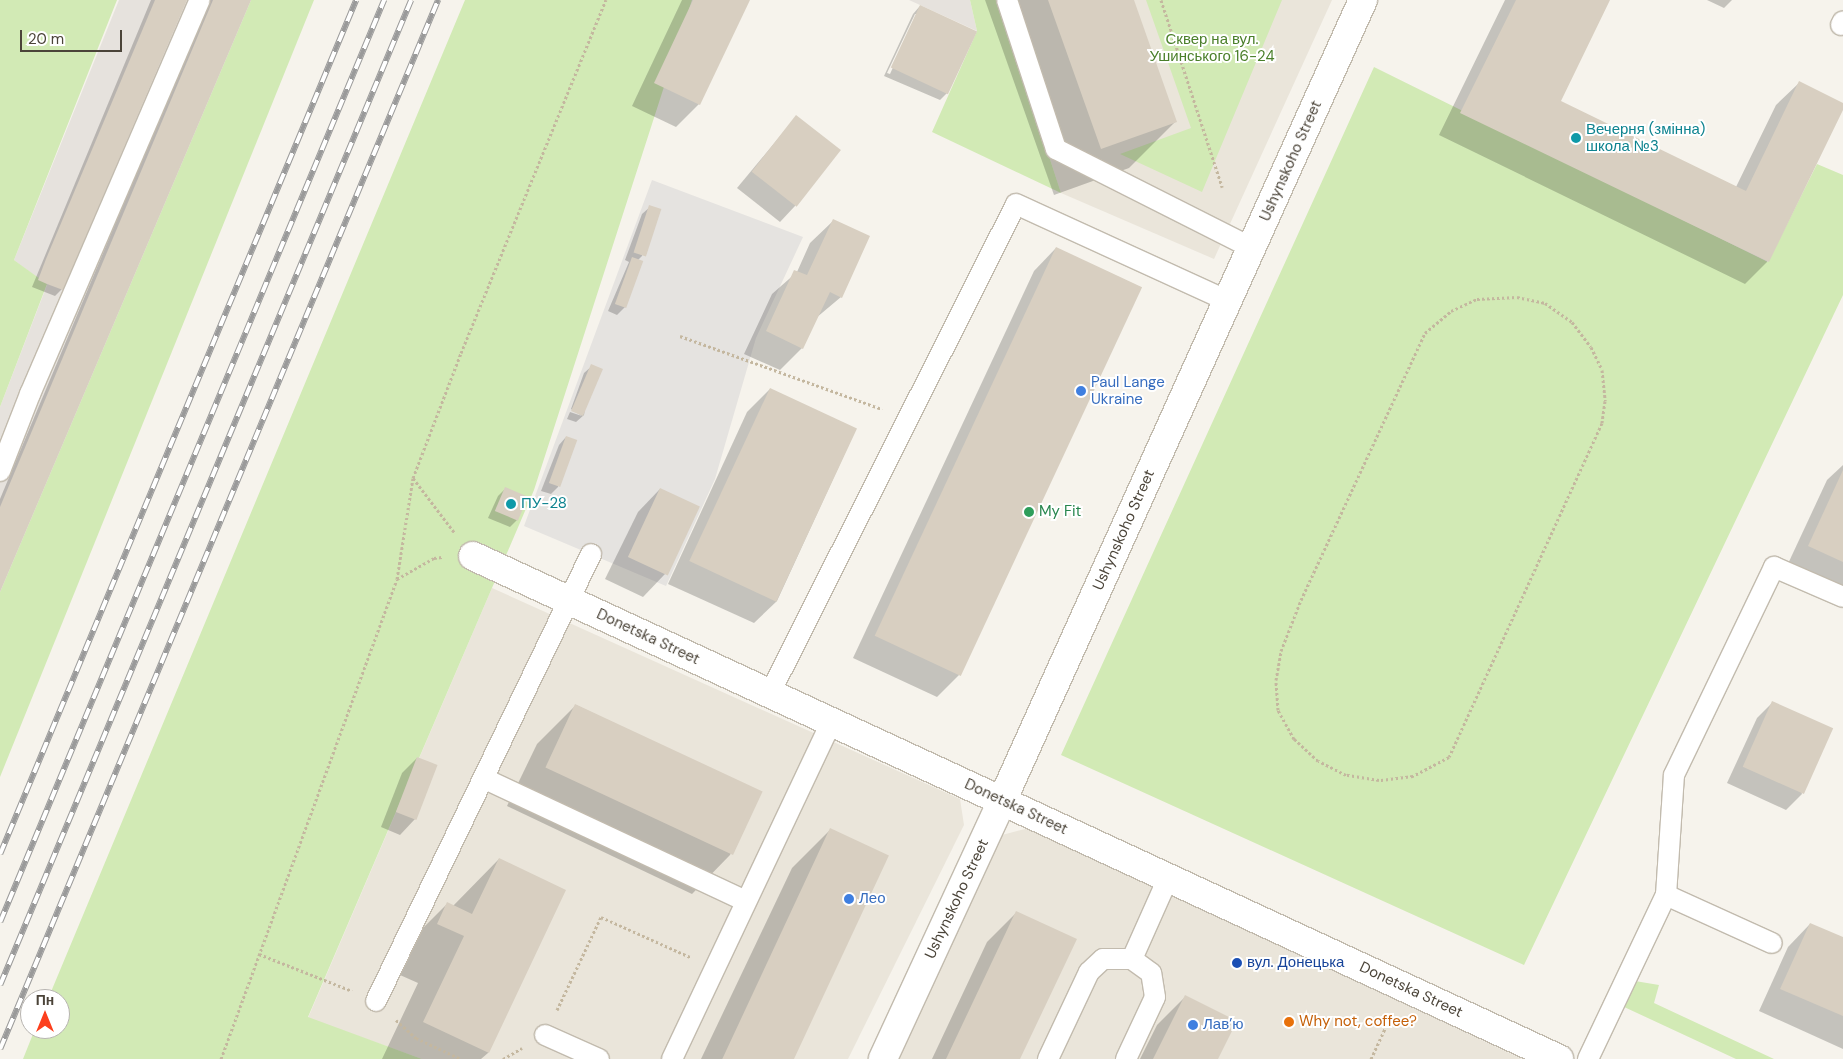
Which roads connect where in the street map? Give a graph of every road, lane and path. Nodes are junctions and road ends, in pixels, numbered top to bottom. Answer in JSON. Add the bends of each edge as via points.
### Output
{"nodes":[{"id":1,"x":200,"y":0,"type":"edge"},
{"id":2,"x":606,"y":0,"type":"edge"},
{"id":3,"x":1007,"y":0,"type":"edge"},
{"id":4,"x":1161,"y":0,"type":"edge"},
{"id":5,"x":1364,"y":0,"type":"edge"},
{"id":6,"x":1222,"y":187,"type":"dead end"},
{"id":7,"x":1252,"y":248,"type":"junction"},
{"id":8,"x":1228,"y":301,"type":"junction"},
{"id":9,"x":1545,"y":303,"type":"joint"},
{"id":10,"x":680,"y":336,"type":"dead end"},
{"id":11,"x":909,"y":418,"type":"junction"},
{"id":12,"x":0,"y":471,"type":"edge"},
{"id":13,"x":413,"y":478,"type":"junction"},
{"id":14,"x":591,"y":554,"type":"dead end"},
{"id":15,"x":473,"y":556,"type":"junction"},
{"id":16,"x":397,"y":579,"type":"junction"},
{"id":17,"x":1843,"y":597,"type":"edge"},
{"id":18,"x":571,"y":601,"type":"junction"},
{"id":19,"x":770,"y":694,"type":"junction"},
{"id":20,"x":831,"y":722,"type":"junction"},
{"id":21,"x":484,"y":779,"type":"junction"},
{"id":22,"x":1002,"y":801,"type":"junction"},
{"id":23,"x":1168,"y":878,"type":"junction"},
{"id":24,"x":1666,"y":895,"type":"junction"},
{"id":25,"x":746,"y":902,"type":"junction"},
{"id":26,"x":1772,"y":943,"type":"dead end"},
{"id":27,"x":260,"y":954,"type":"junction"},
{"id":28,"x":1132,"y":959,"type":"junction"},
{"id":29,"x":715,"y":968,"type":"junction"},
{"id":30,"x":330,"y":983,"type":"dead end"},
{"id":31,"x":376,"y":1001,"type":"dead end"},
{"id":32,"x":1390,"y":1020,"type":"dead end"},
{"id":33,"x":545,"y":1035,"type":"junction"},
{"id":34,"x":221,"y":1059,"type":"edge"},
{"id":35,"x":503,"y":1059,"type":"edge"},
{"id":36,"x":599,"y":1059,"type":"edge"},
{"id":37,"x":672,"y":1059,"type":"edge"},
{"id":38,"x":883,"y":1059,"type":"edge"},
{"id":39,"x":1048,"y":1059,"type":"edge"},
{"id":40,"x":1126,"y":1059,"type":"edge"},
{"id":41,"x":1371,"y":1059,"type":"edge"},
{"id":42,"x":1559,"y":1059,"type":"edge"},
{"id":43,"x":1588,"y":1059,"type":"edge"}],
"edges":[{"from":1,"to":12,"type":"lane"},
{"from":2,"to":13,"type":"path"},
{"from":3,"to":7,"type":"lane","via":[[1056,149]]},
{"from":4,"to":6,"type":"path"},
{"from":5,"to":7,"type":"street","name":"Ushynskoho Street"},
{"from":7,"to":8,"type":"street","name":"Ushynskoho Street"},
{"from":8,"to":11,"type":"lane","via":[[1016,204]]},
{"from":8,"to":22,"type":"street","name":"Ushynskoho Street"},
{"from":9,"to":9,"type":"path","via":[[1517,297],[1477,299],[1451,311],[1425,333],[1301,600],[1281,651],[1276,680],[1278,710],[1294,739],[1318,760],[1346,775],[1379,780],[1413,776],[1449,757],[1602,422],[1605,401],[1602,370],[1572,322]]},
{"from":10,"to":11,"type":"path"},
{"from":11,"to":19,"type":"lane"},
{"from":13,"to":15,"type":"path"},
{"from":13,"to":16,"type":"path"},
{"from":14,"to":18,"type":"lane"},
{"from":15,"to":16,"type":"path","via":[[434,558]]},
{"from":15,"to":18,"type":"street","name":"Donetska Street"},
{"from":16,"to":27,"type":"path"},
{"from":17,"to":24,"type":"lane","via":[[1774,567],[1674,775]]},
{"from":18,"to":19,"type":"street","name":"Donetska Street"},
{"from":18,"to":21,"type":"lane"},
{"from":19,"to":20,"type":"street","name":"Donetska Street"},
{"from":20,"to":22,"type":"street","name":"Donetska Street"},
{"from":20,"to":25,"type":"lane"},
{"from":21,"to":25,"type":"lane"},
{"from":21,"to":31,"type":"lane"},
{"from":22,"to":23,"type":"street","name":"Donetska Street"},
{"from":22,"to":38,"type":"street","name":"Ushynskoho Street"},
{"from":23,"to":28,"type":"lane"},
{"from":23,"to":42,"type":"street","name":"Donetska Street"},
{"from":24,"to":26,"type":"lane"},
{"from":24,"to":43,"type":"lane"},
{"from":25,"to":29,"type":"lane"},
{"from":27,"to":30,"type":"path"},
{"from":27,"to":34,"type":"path"},
{"from":28,"to":39,"type":"lane","via":[[1103,959],[1089,972]]},
{"from":28,"to":40,"type":"lane","via":[[1151,973],[1154,996]]},
{"from":29,"to":33,"type":"path","via":[[601,917]]},
{"from":29,"to":37,"type":"lane"},
{"from":32,"to":41,"type":"path"},
{"from":33,"to":35,"type":"path"},
{"from":33,"to":36,"type":"lane"}]}
